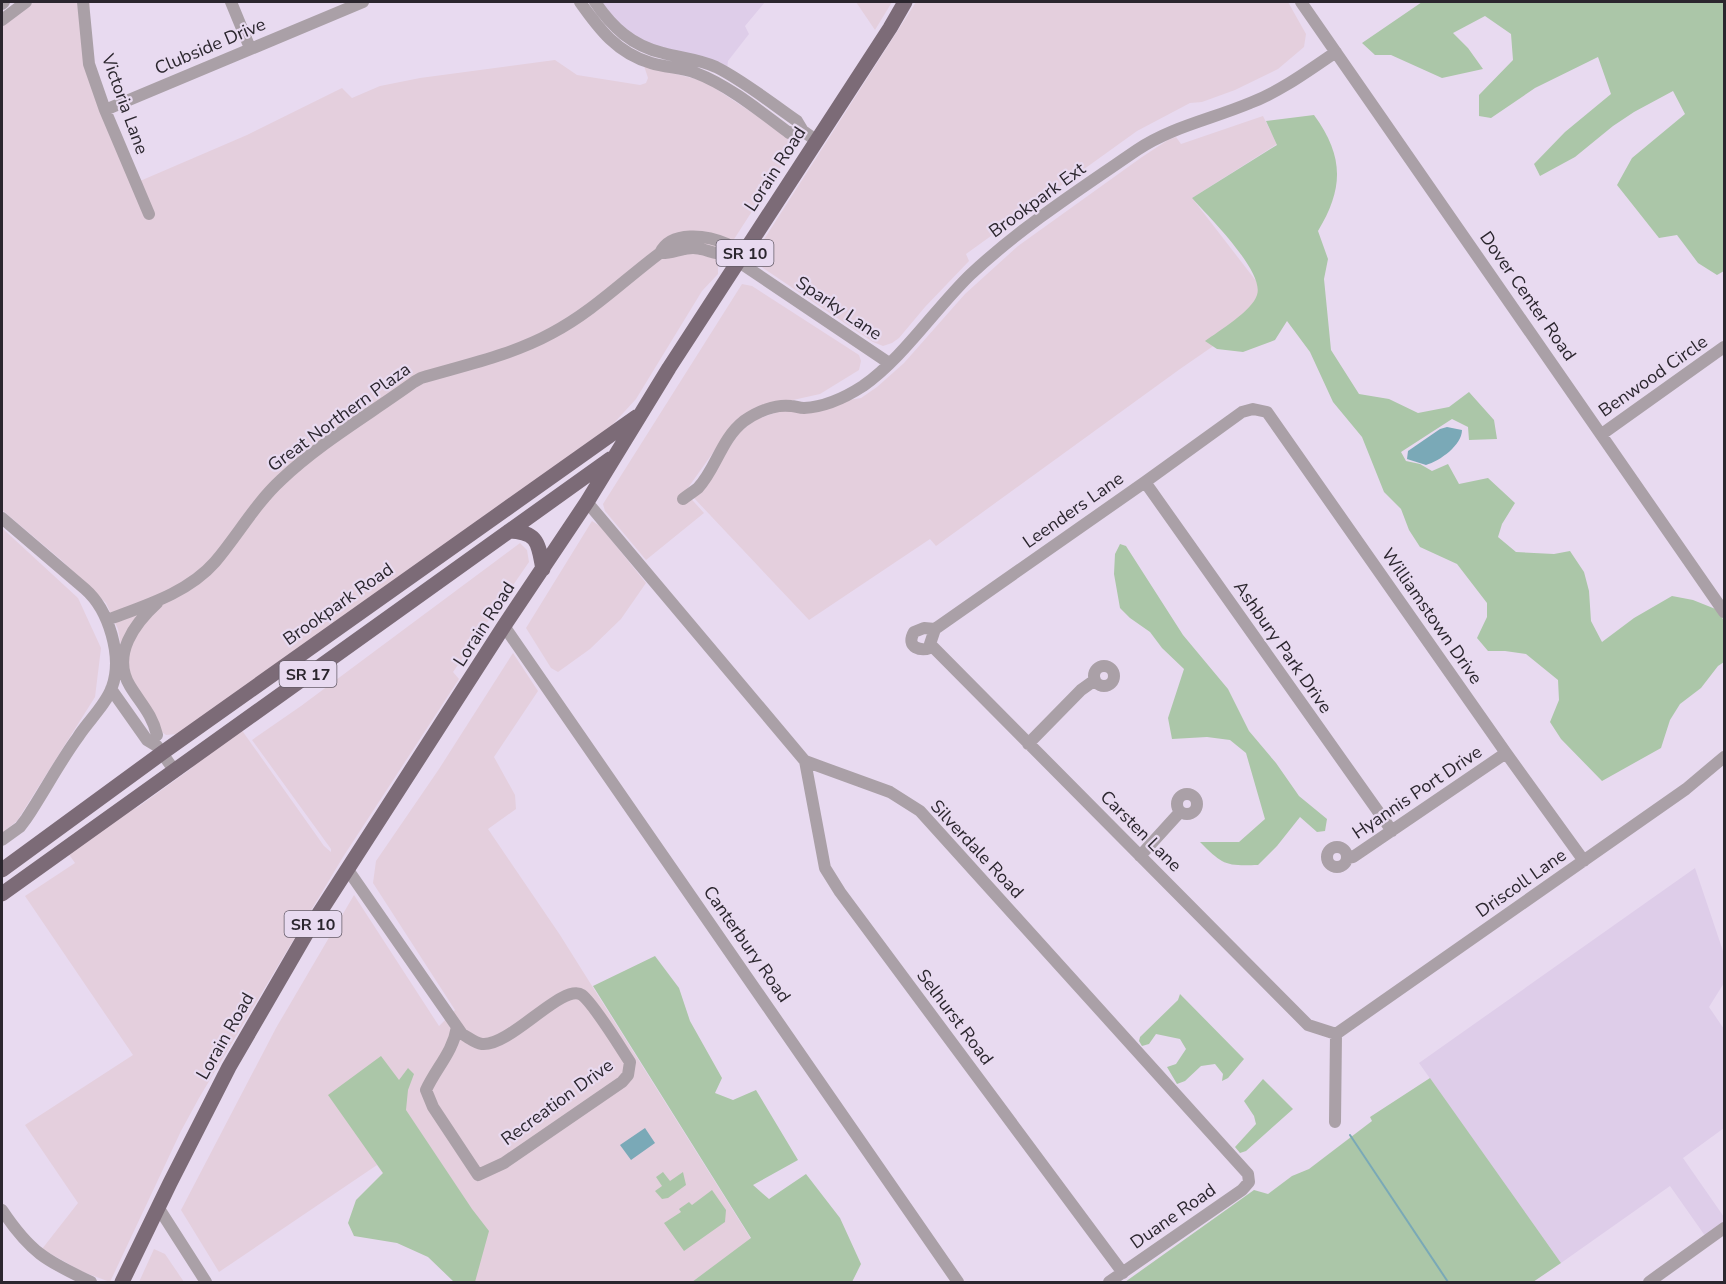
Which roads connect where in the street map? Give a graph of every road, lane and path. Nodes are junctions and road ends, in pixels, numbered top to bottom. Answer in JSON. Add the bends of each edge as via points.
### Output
{"nodes":[{"id":1,"x":26,"y":2,"type":"edge"},
{"id":2,"x":83,"y":2,"type":"edge"},
{"id":3,"x":231,"y":2,"type":"edge"},
{"id":4,"x":363,"y":2,"type":"edge"},
{"id":5,"x":580,"y":2,"type":"edge"},
{"id":6,"x":595,"y":2,"type":"edge"},
{"id":7,"x":905,"y":2,"type":"edge"},
{"id":8,"x":1300,"y":2,"type":"edge"},
{"id":9,"x":2,"y":20,"type":"edge"},
{"id":10,"x":250,"y":48,"type":"junction"},
{"id":11,"x":1336,"y":52,"type":"junction"},
{"id":12,"x":105,"y":110,"type":"junction"},
{"id":13,"x":803,"y":131,"type":"junction"},
{"id":14,"x":817,"y":141,"type":"junction"},
{"id":15,"x":149,"y":214,"type":"dead end"},
{"id":16,"x":734,"y":258,"type":"junction"},
{"id":17,"x":1725,"y":347,"type":"edge"},
{"id":18,"x":889,"y":363,"type":"junction"},
{"id":19,"x":1242,"y":412,"type":"joint"},
{"id":20,"x":641,"y":414,"type":"junction"},
{"id":21,"x":1602,"y":434,"type":"junction"},
{"id":22,"x":615,"y":455,"type":"junction"},
{"id":23,"x":1145,"y":482,"type":"junction"},
{"id":24,"x":683,"y":499,"type":"dead end"},
{"id":25,"x":587,"y":502,"type":"junction"},
{"id":26,"x":2,"y":518,"type":"edge"},
{"id":27,"x":509,"y":531,"type":"junction"},
{"id":28,"x":543,"y":569,"type":"junction"},
{"id":29,"x":162,"y":598,"type":"junction"},
{"id":30,"x":1725,"y":612,"type":"edge"},
{"id":31,"x":107,"y":620,"type":"junction"},
{"id":32,"x":504,"y":626,"type":"junction"},
{"id":33,"x":932,"y":639,"type":"joint"},
{"id":34,"x":114,"y":674,"type":"junction"},
{"id":35,"x":1095,"y":680,"type":"dead end"},
{"id":36,"x":111,"y":689,"type":"junction"},
{"id":37,"x":159,"y":744,"type":"junction"},
{"id":38,"x":1028,"y":744,"type":"junction"},
{"id":39,"x":1506,"y":753,"type":"junction"},
{"id":40,"x":1725,"y":757,"type":"edge"},
{"id":41,"x":805,"y":761,"type":"junction"},
{"id":42,"x":174,"y":770,"type":"junction"},
{"id":43,"x":1180,"y":812,"type":"dead end"},
{"id":44,"x":1392,"y":831,"type":"junction"},
{"id":45,"x":2,"y":840,"type":"edge"},
{"id":46,"x":1140,"y":856,"type":"junction"},
{"id":47,"x":1347,"y":858,"type":"dead end"},
{"id":48,"x":1584,"y":861,"type":"junction"},
{"id":49,"x":2,"y":870,"type":"edge"},
{"id":50,"x":348,"y":870,"type":"junction"},
{"id":51,"x":2,"y":894,"type":"edge"},
{"id":52,"x":457,"y":1028,"type":"junction"},
{"id":53,"x":1336,"y":1034,"type":"junction"},
{"id":54,"x":1335,"y":1122,"type":"dead end"},
{"id":55,"x":1248,"y":1174,"type":"joint"},
{"id":56,"x":158,"y":1208,"type":"junction"},
{"id":57,"x":2,"y":1210,"type":"edge"},
{"id":58,"x":1725,"y":1228,"type":"edge"},
{"id":59,"x":1123,"y":1273,"type":"junction"},
{"id":60,"x":91,"y":1282,"type":"edge"},
{"id":61,"x":122,"y":1282,"type":"edge"},
{"id":62,"x":207,"y":1282,"type":"edge"},
{"id":63,"x":958,"y":1282,"type":"edge"},
{"id":64,"x":1109,"y":1282,"type":"edge"},
{"id":65,"x":1648,"y":1282,"type":"edge"}],
"edges":[{"from":1,"to":9,"type":"street"},
{"from":2,"to":12,"type":"street","name":"Victoria Lane","via":[[87,56]]},
{"from":3,"to":10,"type":"street"},
{"from":4,"to":10,"type":"street","name":"Clubside Drive"},
{"from":5,"to":13,"type":"street","via":[[599,30],[630,55],[651,64],[695,72],[789,133]]},
{"from":6,"to":13,"type":"street","via":[[609,22],[629,38],[651,50],[719,69],[796,121]]},
{"from":7,"to":14,"type":"main road","name":"Lorain Road","number":"SR 10"},
{"from":8,"to":11,"type":"street","name":"Dover Center Road"},
{"from":10,"to":12,"type":"street","name":"Clubside Drive"},
{"from":11,"to":18,"type":"street","name":"Brookpark Ext","via":[[1264,97],[1175,130],[1137,150],[998,251]]},
{"from":11,"to":21,"type":"street","name":"Dover Center Road"},
{"from":12,"to":15,"type":"street","name":"Victoria Lane"},
{"from":13,"to":14,"type":"street"},
{"from":14,"to":16,"type":"main road","name":"Lorain Road","number":"SR 10"},
{"from":16,"to":18,"type":"street","name":"Sparky Lane"},
{"from":16,"to":20,"type":"main road","name":"Lorain Road","number":"SR 10"},
{"from":16,"to":29,"type":"street","name":"Great Northern Plaza","via":[[727,244],[699,236],[675,240],[602,300],[551,334],[519,349],[414,382],[291,470],[260,501],[212,565],[193,582]]},
{"from":17,"to":21,"type":"street","name":"Benwood Circle"},
{"from":18,"to":24,"type":"street","name":"Brookpark Ext","via":[[863,386],[840,399],[758,412],[737,428],[698,487]]},
{"from":19,"to":23,"type":"street","name":"Leenders Lane"},
{"from":19,"to":39,"type":"street","name":"Williamstown Drive","via":[[1267,412]]},
{"from":20,"to":22,"type":"main road","name":"Lorain Road","number":"SR 10"},
{"from":20,"to":37,"type":"main road","name":"Brookpark Road","number":"SR 17"},
{"from":21,"to":30,"type":"street","name":"Dover Center Road"},
{"from":22,"to":25,"type":"main road","name":"Lorain Road","number":"SR 10"},
{"from":22,"to":27,"type":"main road","number":"SR 17"},
{"from":23,"to":33,"type":"street","name":"Leenders Lane"},
{"from":23,"to":44,"type":"street","name":"Ashbury Park Drive"},
{"from":25,"to":28,"type":"main road","name":"Lorain Road","number":"SR 10"},
{"from":25,"to":41,"type":"street","name":"Silverdale Road"},
{"from":26,"to":31,"type":"street","via":[[89,592]]},
{"from":27,"to":28,"type":"main road","via":[[532,536],[538,544]]},
{"from":27,"to":42,"type":"main road","number":"SR 17"},
{"from":28,"to":32,"type":"main road","name":"Lorain Road","number":"SR 10"},
{"from":29,"to":31,"type":"street","name":"Great Northern Plaza"},
{"from":29,"to":37,"type":"street","name":"Great Northern Plaza","via":[[137,623],[126,647],[124,665],[127,679],[153,719]]},
{"from":31,"to":34,"type":"street","via":[[113,641]]},
{"from":32,"to":50,"type":"main road","name":"Lorain Road","number":"SR 10"},
{"from":32,"to":63,"type":"street","name":"Canterbury Road"},
{"from":33,"to":38,"type":"street","name":"Carsten Lane"},
{"from":34,"to":36,"type":"street"},
{"from":34,"to":37,"type":"street"},
{"from":35,"to":38,"type":"street"},
{"from":36,"to":37,"type":"street","via":[[147,740]]},
{"from":36,"to":45,"type":"street","via":[[26,819]]},
{"from":37,"to":42,"type":"street"},
{"from":37,"to":49,"type":"main road","name":"Brookpark Road","number":"SR 17"},
{"from":38,"to":46,"type":"street","name":"Carsten Lane"},
{"from":39,"to":44,"type":"street","name":"Hyannis Port Drive"},
{"from":39,"to":48,"type":"street","name":"Williamstown Drive"},
{"from":40,"to":48,"type":"street","name":"Driscoll Lane"},
{"from":41,"to":55,"type":"street","name":"Silverdale Road","via":[[890,792],[920,811]]},
{"from":41,"to":59,"type":"street","name":"Selhurst Road","via":[[825,868]]},
{"from":42,"to":51,"type":"main road","number":"SR 17"},
{"from":43,"to":46,"type":"street"},
{"from":44,"to":47,"type":"street","name":"Hyannis Port Drive"},
{"from":46,"to":53,"type":"street","name":"Carsten Lane","via":[[1308,1024]]},
{"from":48,"to":53,"type":"street","name":"Driscoll Lane"},
{"from":50,"to":52,"type":"street","name":"Recreation Drive"},
{"from":50,"to":56,"type":"main road","name":"Lorain Road","number":"SR 10","via":[[229,1067]]},
{"from":52,"to":52,"type":"street","name":"Recreation Drive","via":[[476,1042],[495,1042],[565,995],[581,994],[630,1062],[628,1075],[512,1157],[478,1175],[426,1090],[452,1050]]},
{"from":53,"to":54,"type":"street"},
{"from":55,"to":59,"type":"street","name":"Duane Road","via":[[1249,1182],[1242,1190]]},
{"from":56,"to":61,"type":"main road","name":"Lorain Road","number":"SR 10"},
{"from":56,"to":62,"type":"street"},
{"from":57,"to":60,"type":"street","via":[[29,1246]]},
{"from":58,"to":65,"type":"street"},
{"from":59,"to":64,"type":"street","name":"Duane Road"}]}
